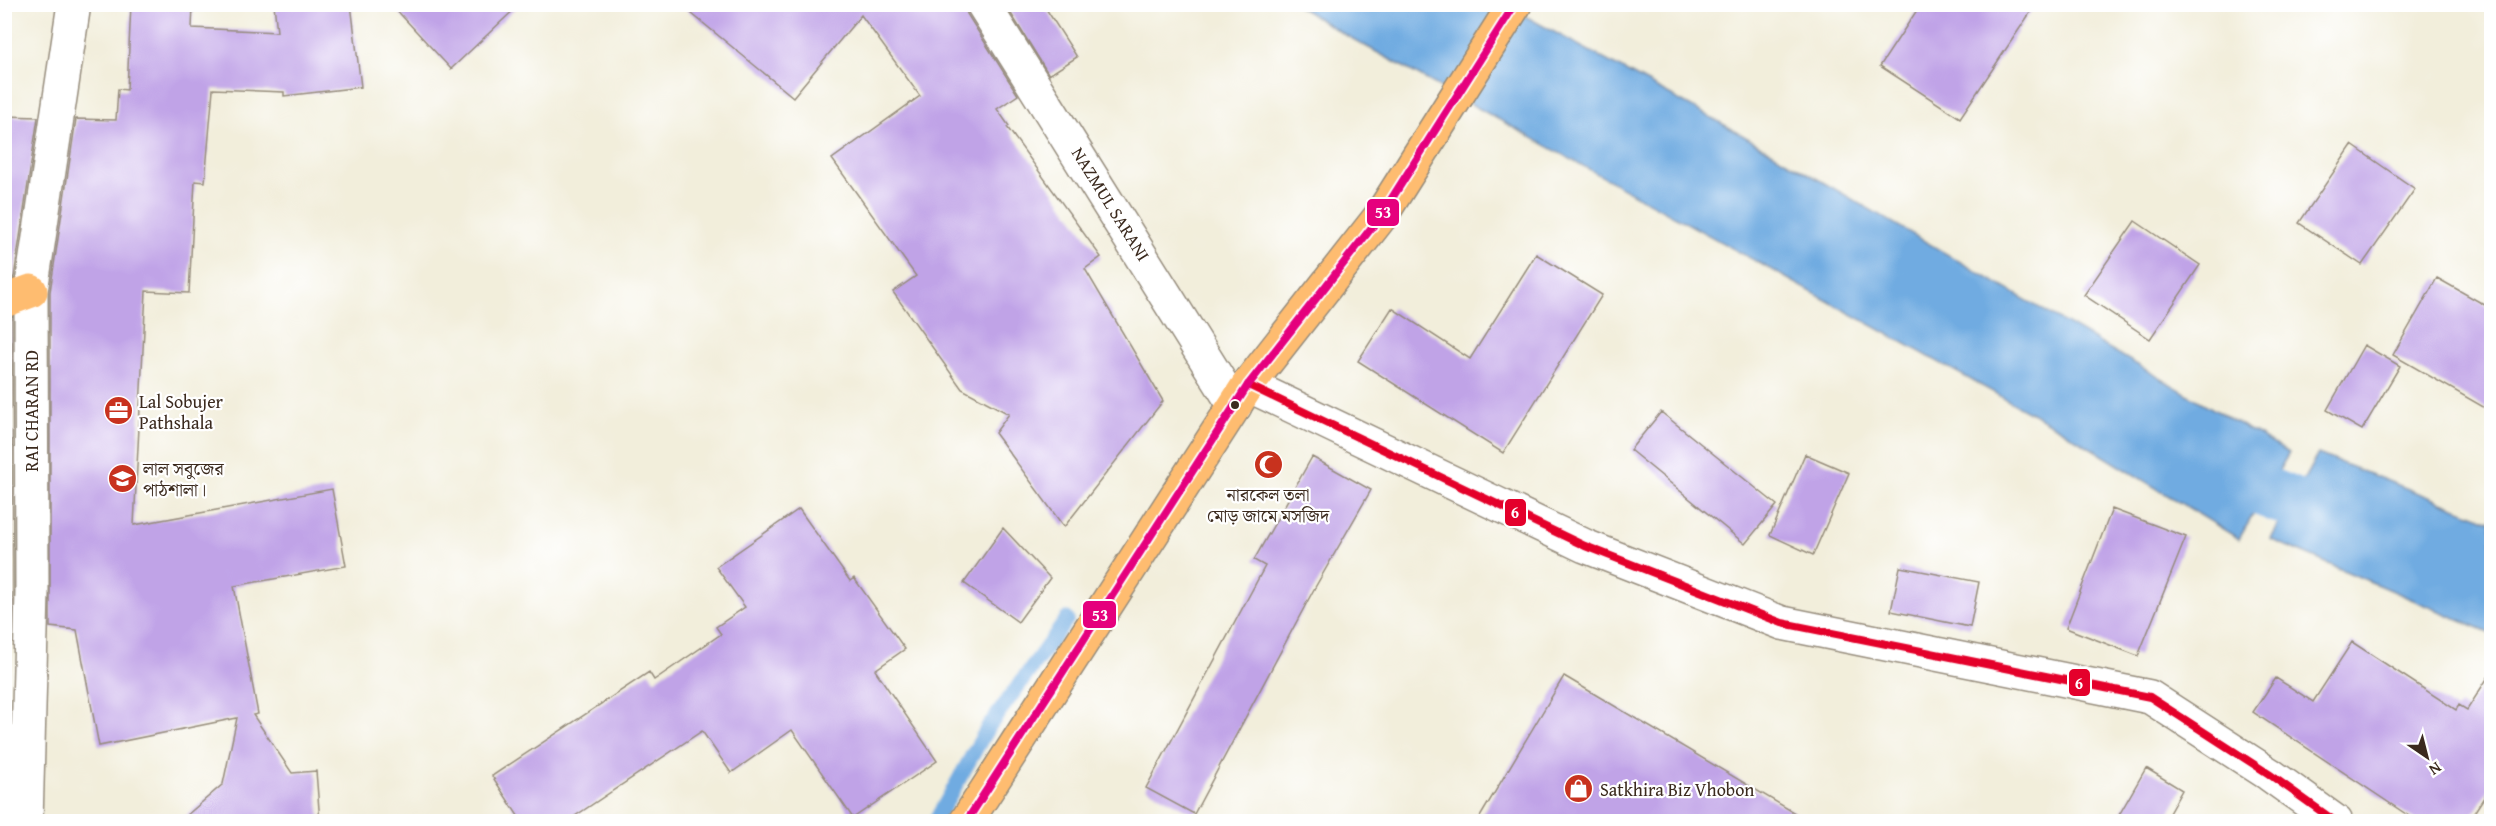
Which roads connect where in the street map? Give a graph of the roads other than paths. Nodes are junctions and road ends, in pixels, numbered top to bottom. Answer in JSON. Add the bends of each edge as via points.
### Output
{"nodes":[{"id":1,"x":74,"y":4,"type":"edge"},
{"id":2,"x":983,"y":4,"type":"edge"},
{"id":3,"x":1515,"y":4,"type":"edge"},
{"id":4,"x":18,"y":296,"type":"edge"},
{"id":5,"x":1242,"y":395,"type":"junction"},
{"id":6,"x":26,"y":822,"type":"edge"},
{"id":7,"x":966,"y":822,"type":"edge"},
{"id":8,"x":2336,"y":822,"type":"edge"}],
"edges":[{"from":1,"to":4,"type":"street","name":"RAI CHARAN RD"},
{"from":2,"to":5,"type":"street","name":"NAZMUL SARANI"},
{"from":3,"to":5,"type":"highway","via":[[1380,216]]},
{"from":4,"to":6,"type":"street","name":"RAI CHARAN RD","via":[[32,593]]},
{"from":5,"to":7,"type":"highway"},
{"from":5,"to":8,"type":"street","via":[[1585,546],[1782,623],[2150,697]]}]}
